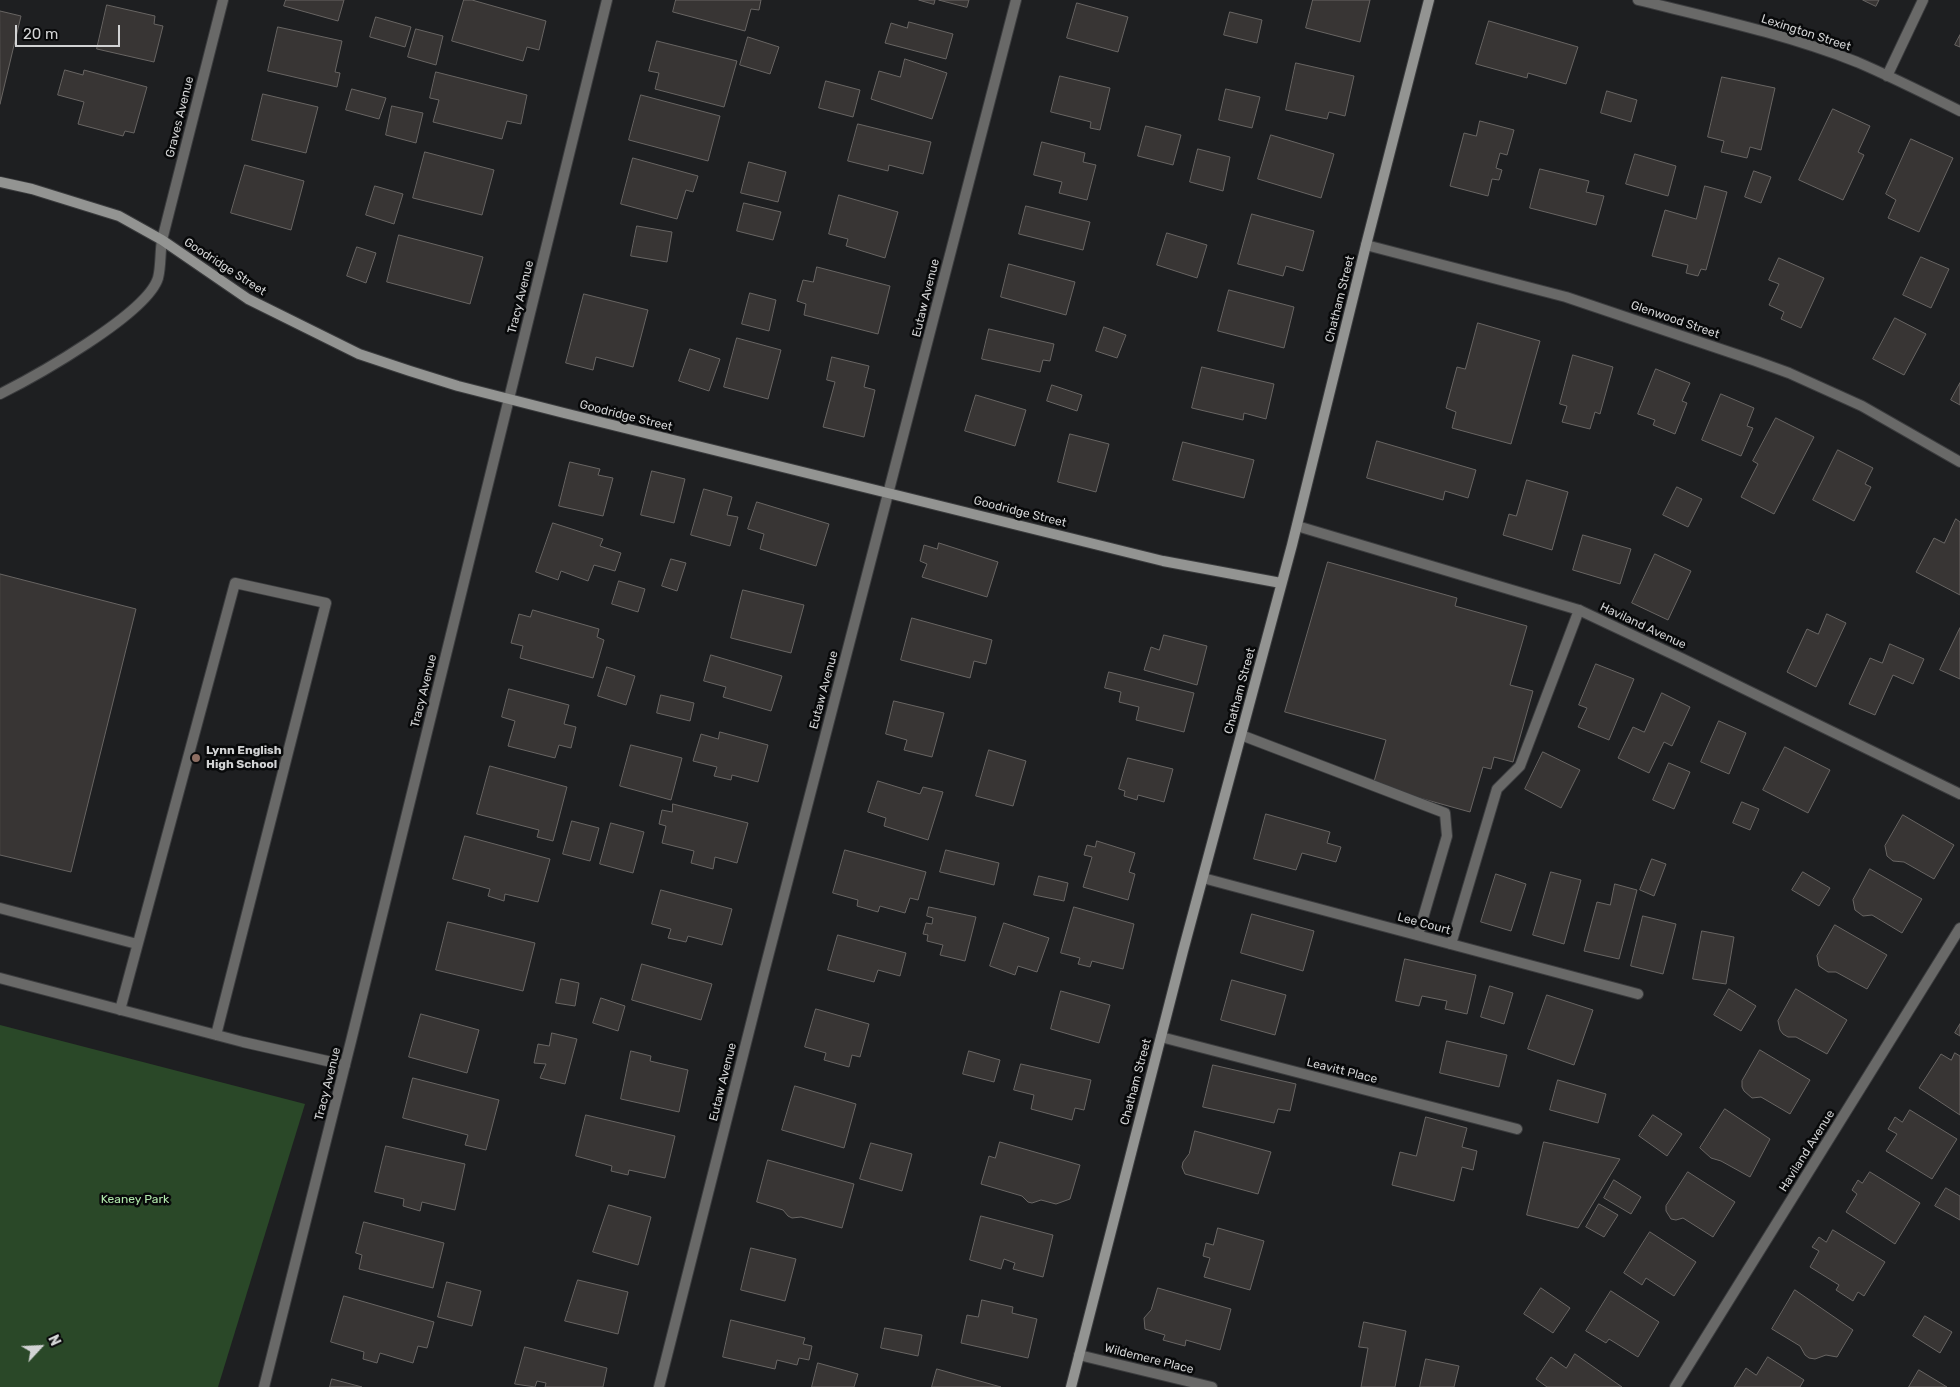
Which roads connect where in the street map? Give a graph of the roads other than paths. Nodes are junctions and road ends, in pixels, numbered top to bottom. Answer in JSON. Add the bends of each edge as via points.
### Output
{"nodes":[{"id":1,"x":223,"y":0,"type":"edge"},
{"id":2,"x":607,"y":0,"type":"edge"},
{"id":3,"x":1016,"y":0,"type":"edge"},
{"id":4,"x":1429,"y":0,"type":"edge"},
{"id":5,"x":1638,"y":0,"type":"edge"},
{"id":6,"x":1923,"y":0,"type":"edge"},
{"id":7,"x":1887,"y":76,"type":"junction"},
{"id":8,"x":1960,"y":111,"type":"edge"},
{"id":9,"x":0,"y":182,"type":"edge"},
{"id":10,"x":162,"y":240,"type":"junction"},
{"id":11,"x":1366,"y":246,"type":"junction"},
{"id":12,"x":0,"y":394,"type":"edge"},
{"id":13,"x":509,"y":399,"type":"junction"},
{"id":14,"x":1960,"y":462,"type":"edge"},
{"id":15,"x":889,"y":492,"type":"junction"},
{"id":16,"x":1297,"y":526,"type":"junction"},
{"id":17,"x":1281,"y":583,"type":"junction"},
{"id":18,"x":1579,"y":610,"type":"junction"},
{"id":19,"x":1241,"y":735,"type":"junction"},
{"id":20,"x":1960,"y":794,"type":"edge"},
{"id":21,"x":1203,"y":878,"type":"junction"},
{"id":22,"x":0,"y":908,"type":"edge"},
{"id":23,"x":1960,"y":928,"type":"edge"},
{"id":24,"x":1418,"y":935,"type":"junction"},
{"id":25,"x":137,"y":944,"type":"junction"},
{"id":26,"x":1451,"y":944,"type":"junction"},
{"id":27,"x":0,"y":978,"type":"edge"},
{"id":28,"x":1638,"y":994,"type":"dead end"},
{"id":29,"x":120,"y":1010,"type":"junction"},
{"id":30,"x":216,"y":1035,"type":"junction"},
{"id":31,"x":1161,"y":1037,"type":"junction"},
{"id":32,"x":345,"y":1065,"type":"junction"},
{"id":33,"x":1517,"y":1129,"type":"dead end"},
{"id":34,"x":1079,"y":1354,"type":"junction"},
{"id":35,"x":264,"y":1387,"type":"edge"},
{"id":36,"x":659,"y":1387,"type":"edge"},
{"id":37,"x":1071,"y":1387,"type":"edge"},
{"id":38,"x":1212,"y":1387,"type":"edge"},
{"id":39,"x":1675,"y":1387,"type":"edge"}],
"edges":[{"from":1,"to":10,"type":"street","name":"Graves Avenue"},
{"from":2,"to":13,"type":"street","name":"Tracy Avenue"},
{"from":3,"to":15,"type":"street","name":"Eutaw Avenue"},
{"from":4,"to":11,"type":"main road","name":"Chatham Street"},
{"from":5,"to":7,"type":"street","name":"Lexington Street","via":[[1788,38]]},
{"from":6,"to":7,"type":"street"},
{"from":7,"to":8,"type":"street","name":"Lexington Street"},
{"from":9,"to":10,"type":"main road","name":"Goodridge Street","via":[[119,216]]},
{"from":10,"to":12,"type":"street","name":"Graves Avenue","via":[[158,278],[150,293],[115,324],[39,375]]},
{"from":10,"to":13,"type":"main road","name":"Goodridge Street","via":[[248,299],[359,354]]},
{"from":11,"to":14,"type":"street","name":"Glenwood Street","via":[[1566,297],[1756,360],[1862,406]]},
{"from":11,"to":16,"type":"main road","name":"Chatham Street"},
{"from":13,"to":15,"type":"main road","name":"Goodridge Street"},
{"from":13,"to":32,"type":"street","name":"Tracy Avenue"},
{"from":15,"to":17,"type":"main road","name":"Goodridge Street","via":[[1163,560]]},
{"from":15,"to":36,"type":"street","name":"Eutaw Avenue"},
{"from":16,"to":17,"type":"main road","name":"Chatham Street"},
{"from":16,"to":18,"type":"street","name":"Haviland Avenue"},
{"from":17,"to":19,"type":"main road","name":"Chatham Street"},
{"from":18,"to":20,"type":"street","name":"Haviland Avenue"},
{"from":18,"to":26,"type":"street","via":[[1520,766],[1497,789]]},
{"from":19,"to":21,"type":"main road","name":"Chatham Street"},
{"from":19,"to":24,"type":"street","via":[[1445,813],[1447,836]]},
{"from":21,"to":24,"type":"street","name":"Lee Court"},
{"from":21,"to":31,"type":"main road","name":"Chatham Street"},
{"from":22,"to":25,"type":"street"},
{"from":23,"to":39,"type":"street","name":"Haviland Avenue"},
{"from":24,"to":26,"type":"street","name":"Lee Court"},
{"from":25,"to":29,"type":"street"},
{"from":25,"to":30,"type":"street","via":[[235,583],[326,603]]},
{"from":26,"to":28,"type":"street","name":"Lee Court"},
{"from":27,"to":29,"type":"street"},
{"from":29,"to":30,"type":"street"},
{"from":30,"to":32,"type":"street"},
{"from":31,"to":33,"type":"street","name":"Leavitt Place"},
{"from":31,"to":34,"type":"main road","name":"Chatham Street"},
{"from":32,"to":35,"type":"street","name":"Tracy Avenue"},
{"from":34,"to":37,"type":"main road","name":"Chatham Street"},
{"from":34,"to":38,"type":"street","name":"Wildemere Place"}]}
